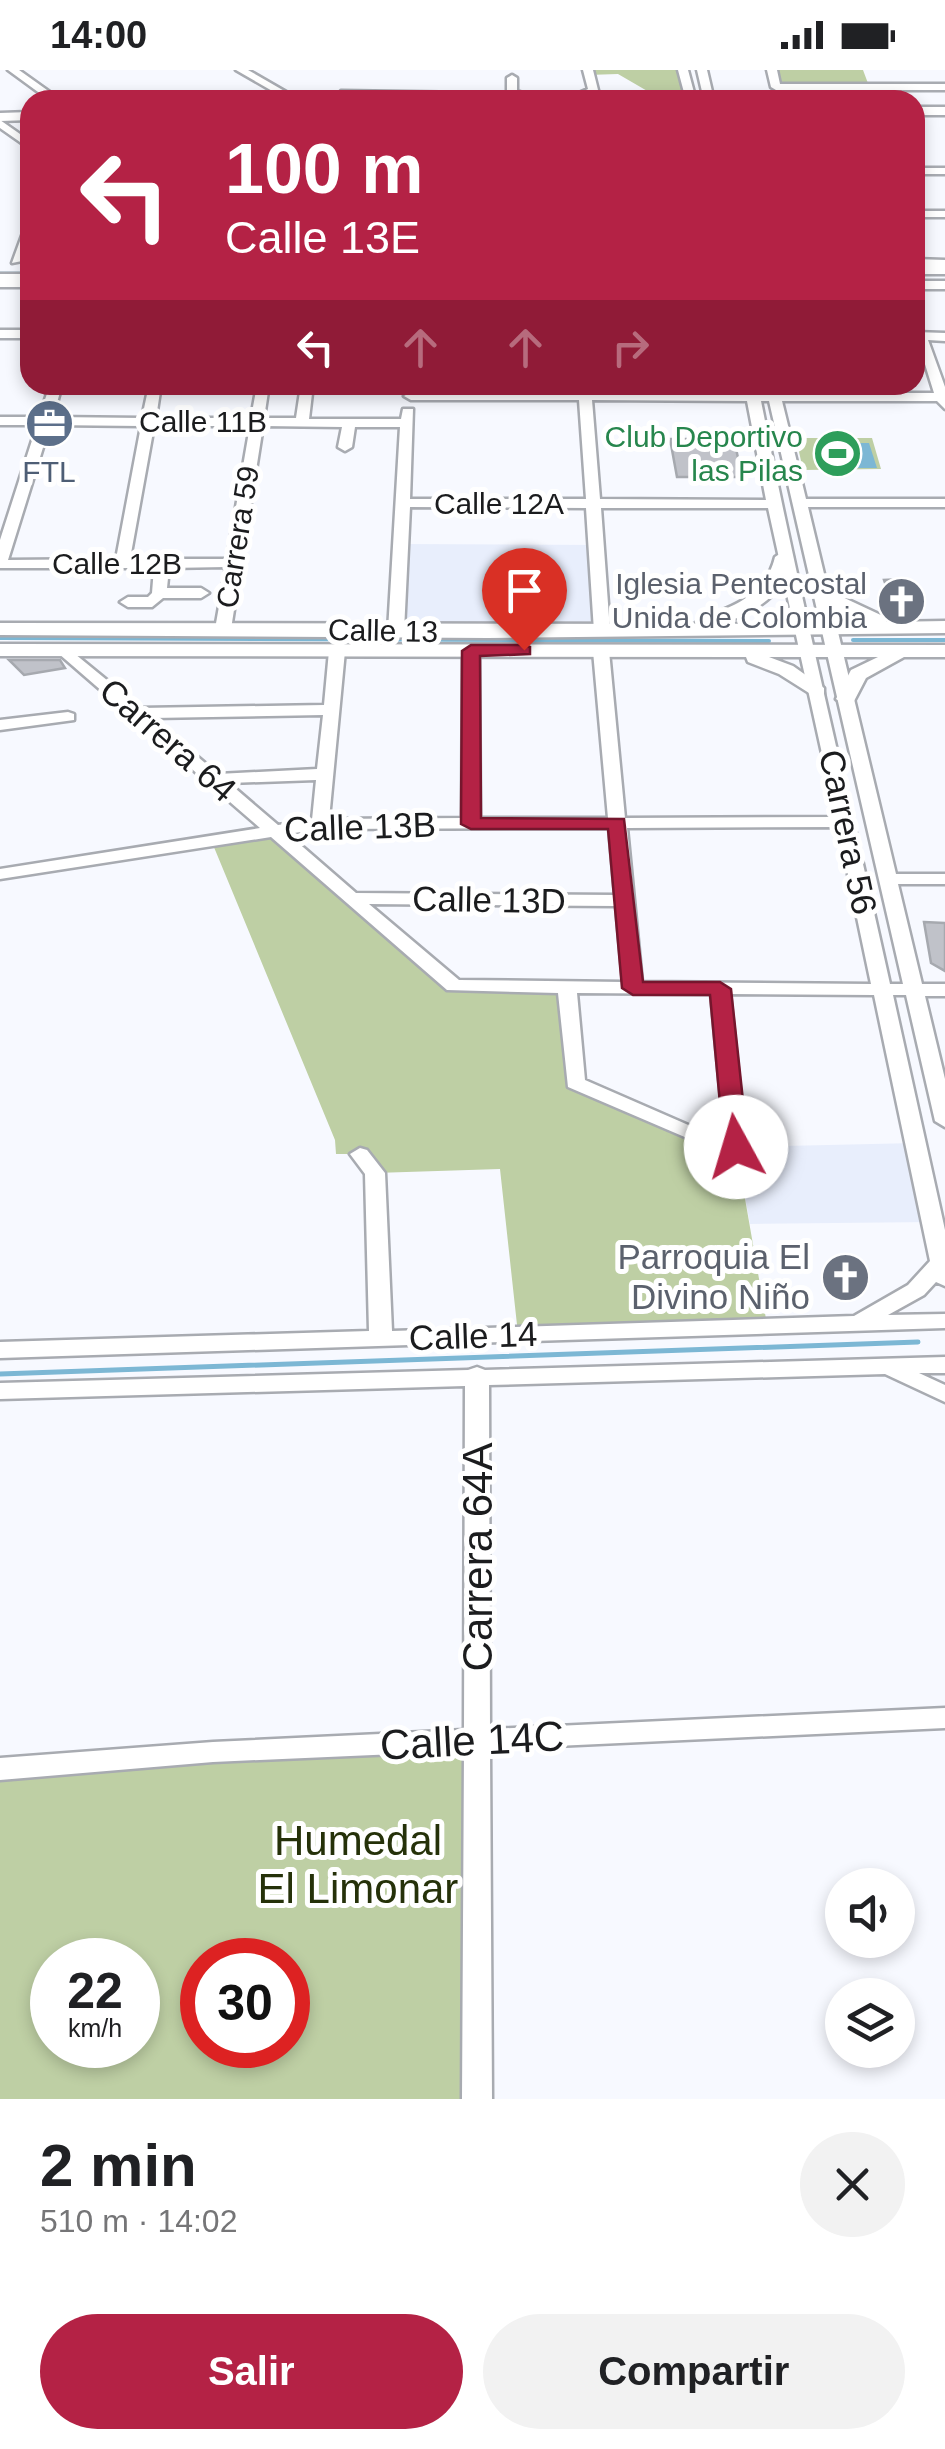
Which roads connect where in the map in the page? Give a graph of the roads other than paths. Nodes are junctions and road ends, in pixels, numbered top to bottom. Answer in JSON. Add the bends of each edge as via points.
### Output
{"nodes":[{"id":1,"x":13,"y":70,"type":"edge"},
{"id":2,"x":240,"y":70,"type":"edge"},
{"id":3,"x":772,"y":70,"type":"edge"},
{"id":4,"x":868,"y":70,"type":"edge"},
{"id":5,"x":512,"y":78,"type":"dead end"},
{"id":6,"x":945,"y":87,"type":"edge"},
{"id":7,"x":875,"y":88,"type":"junction"},
{"id":8,"x":42,"y":90,"type":"edge"},
{"id":9,"x":277,"y":90,"type":"edge"},
{"id":10,"x":512,"y":90,"type":"edge"},
{"id":11,"x":0,"y":121,"type":"edge"},
{"id":12,"x":20,"y":138,"type":"edge"},
{"id":13,"x":925,"y":353,"type":"edge"},
{"id":14,"x":53,"y":395,"type":"edge"},
{"id":15,"x":153,"y":395,"type":"edge"},
{"id":16,"x":262,"y":395,"type":"edge"},
{"id":17,"x":306,"y":395,"type":"edge"},
{"id":18,"x":410,"y":395,"type":"edge"},
{"id":19,"x":585,"y":395,"type":"edge"},
{"id":20,"x":753,"y":395,"type":"edge"},
{"id":21,"x":774,"y":395,"type":"edge"},
{"id":22,"x":849,"y":395,"type":"edge"},
{"id":23,"x":944,"y":400,"type":"edge"},
{"id":24,"x":0,"y":421,"type":"edge"},
{"id":25,"x":45,"y":421,"type":"junction"},
{"id":26,"x":146,"y":422,"type":"junction"},
{"id":27,"x":257,"y":422,"type":"junction"},
{"id":28,"x":302,"y":422,"type":"junction"},
{"id":29,"x":349,"y":422,"type":"junction"},
{"id":30,"x":406,"y":423,"type":"junction"},
{"id":31,"x":345,"y":447,"type":"dead end"},
{"id":32,"x":403,"y":503,"type":"junction"},
{"id":33,"x":800,"y":503,"type":"junction"},
{"id":34,"x":945,"y":503,"type":"edge"},
{"id":35,"x":530,"y":504,"type":"junction"},
{"id":36,"x":594,"y":504,"type":"junction"},
{"id":37,"x":775,"y":504,"type":"junction"},
{"id":38,"x":529,"y":523,"type":"dead end"},
{"id":39,"x":784,"y":557,"type":"junction"},
{"id":40,"x":234,"y":563,"type":"junction"},
{"id":41,"x":0,"y":564,"type":"edge"},
{"id":42,"x":122,"y":564,"type":"junction"},
{"id":43,"x":162,"y":564,"type":"junction"},
{"id":44,"x":159,"y":593,"type":"junction"},
{"id":45,"x":202,"y":593,"type":"dead end"},
{"id":46,"x":823,"y":594,"type":"junction"},
{"id":47,"x":128,"y":602,"type":"dead end"},
{"id":48,"x":923,"y":627,"type":"junction"},
{"id":49,"x":831,"y":628,"type":"junction"},
{"id":50,"x":945,"y":628,"type":"edge"},
{"id":51,"x":0,"y":629,"type":"edge"},
{"id":52,"x":223,"y":629,"type":"junction"},
{"id":53,"x":803,"y":629,"type":"junction"},
{"id":54,"x":396,"y":630,"type":"junction"},
{"id":55,"x":673,"y":630,"type":"junction"},
{"id":56,"x":602,"y":641,"type":"junction"},
{"id":57,"x":0,"y":650,"type":"edge"},
{"id":58,"x":64,"y":650,"type":"junction"},
{"id":59,"x":338,"y":651,"type":"junction"},
{"id":60,"x":471,"y":651,"type":"junction"},
{"id":61,"x":808,"y":651,"type":"junction"},
{"id":62,"x":835,"y":651,"type":"junction"},
{"id":63,"x":731,"y":652,"type":"junction"},
{"id":64,"x":941,"y":652,"type":"edge"},
{"id":65,"x":817,"y":692,"type":"junction"},
{"id":66,"x":846,"y":699,"type":"junction"},
{"id":67,"x":332,"y":710,"type":"junction"},
{"id":68,"x":137,"y":713,"type":"junction"},
{"id":69,"x":68,"y":716,"type":"dead end"},
{"id":70,"x":0,"y":726,"type":"edge"},
{"id":71,"x":326,"y":774,"type":"junction"},
{"id":72,"x":214,"y":779,"type":"junction"},
{"id":73,"x":844,"y":822,"type":"junction"},
{"id":74,"x":617,"y":823,"type":"junction"},
{"id":75,"x":320,"y":824,"type":"junction"},
{"id":76,"x":471,"y":824,"type":"junction"},
{"id":77,"x":273,"y":830,"type":"junction"},
{"id":78,"x":0,"y":874,"type":"edge"},
{"id":79,"x":888,"y":879,"type":"junction"},
{"id":80,"x":945,"y":879,"type":"edge"},
{"id":81,"x":352,"y":898,"type":"junction"},
{"id":82,"x":625,"y":901,"type":"junction"},
{"id":83,"x":567,"y":988,"type":"junction"},
{"id":84,"x":633,"y":988,"type":"junction"},
{"id":85,"x":720,"y":989,"type":"junction"},
{"id":86,"x":884,"y":990,"type":"junction"},
{"id":87,"x":914,"y":990,"type":"junction"},
{"id":88,"x":945,"y":990,"type":"edge"},
{"id":89,"x":939,"y":1072,"type":"edge"},
{"id":90,"x":945,"y":1121,"type":"edge"},
{"id":91,"x":360,"y":1154,"type":"dead end"},
{"id":92,"x":943,"y":1270,"type":"edge"},
{"id":93,"x":945,"y":1321,"type":"edge"},
{"id":94,"x":846,"y":1324,"type":"junction"},
{"id":95,"x":380,"y":1339,"type":"junction"},
{"id":96,"x":0,"y":1350,"type":"edge"},
{"id":97,"x":945,"y":1365,"type":"edge"},
{"id":98,"x":877,"y":1367,"type":"junction"},
{"id":99,"x":477,"y":1375,"type":"junction"},
{"id":100,"x":0,"y":1391,"type":"edge"},
{"id":101,"x":945,"y":1394,"type":"edge"},
{"id":102,"x":945,"y":1718,"type":"edge"},
{"id":103,"x":476,"y":1740,"type":"junction"},
{"id":104,"x":0,"y":1769,"type":"edge"},
{"id":105,"x":476,"y":2099,"type":"edge"}],
"edges":[{"from":1,"to":8,"type":"street"},
{"from":2,"to":9,"type":"street"},
{"from":3,"to":7,"type":"street","via":[[776,88]]},
{"from":4,"to":7,"type":"street"},
{"from":5,"to":10,"type":"street"},
{"from":6,"to":7,"type":"street"},
{"from":11,"to":12,"type":"street"},
{"from":13,"to":23,"type":"street"},
{"from":14,"to":25,"type":"street"},
{"from":15,"to":26,"type":"street"},
{"from":16,"to":27,"type":"street","name":"Carrera 59"},
{"from":17,"to":28,"type":"street"},
{"from":18,"to":30,"type":"street"},
{"from":19,"to":36,"type":"street"},
{"from":20,"to":37,"type":"street","name":"Carrera 56"},
{"from":21,"to":33,"type":"street","name":"Carrera 56"},
{"from":22,"to":23,"type":"street"},
{"from":24,"to":25,"type":"street","name":"Calle 11B"},
{"from":25,"to":26,"type":"street","name":"Calle 11B"},
{"from":25,"to":41,"type":"street"},
{"from":26,"to":27,"type":"street","name":"Calle 11B"},
{"from":26,"to":42,"type":"street"},
{"from":27,"to":28,"type":"street","name":"Calle 11B"},
{"from":27,"to":40,"type":"street","name":"Carrera 59"},
{"from":28,"to":29,"type":"street","name":"Calle 11B"},
{"from":29,"to":30,"type":"street","name":"Calle 11B"},
{"from":29,"to":31,"type":"street"},
{"from":30,"to":32,"type":"street"},
{"from":32,"to":35,"type":"street","name":"Calle 12A"},
{"from":32,"to":54,"type":"street"},
{"from":33,"to":34,"type":"street"},
{"from":33,"to":46,"type":"street","name":"Carrera 56"},
{"from":35,"to":36,"type":"street","name":"Calle 12A"},
{"from":35,"to":38,"type":"street"},
{"from":36,"to":37,"type":"street","name":"Calle 12A"},
{"from":36,"to":56,"type":"street"},
{"from":37,"to":39,"type":"street","name":"Carrera 56"},
{"from":39,"to":53,"type":"street","name":"Carrera 56"},
{"from":39,"to":55,"type":"main road","via":[[775,583],[753,602]]},
{"from":40,"to":43,"type":"street","name":"Calle 12B"},
{"from":40,"to":52,"type":"street","name":"Carrera 59"},
{"from":41,"to":42,"type":"street","name":"Calle 12B"},
{"from":42,"to":43,"type":"street","name":"Calle 12B"},
{"from":43,"to":44,"type":"street"},
{"from":44,"to":45,"type":"street"},
{"from":44,"to":47,"type":"street","via":[[152,602]]},
{"from":46,"to":48,"type":"main road","via":[[870,618]]},
{"from":46,"to":49,"type":"street","name":"Carrera 56"},
{"from":48,"to":49,"type":"main road","name":"Calle 13"},
{"from":48,"to":50,"type":"main road","name":"Calle 13"},
{"from":49,"to":53,"type":"main road","name":"Calle 13"},
{"from":49,"to":62,"type":"street","name":"Carrera 56"},
{"from":51,"to":52,"type":"main road","name":"Calle 13"},
{"from":52,"to":54,"type":"main road","name":"Calle 13"},
{"from":53,"to":55,"type":"main road","name":"Calle 13"},
{"from":53,"to":61,"type":"street","name":"Carrera 56"},
{"from":54,"to":56,"type":"main road","name":"Calle 13"},
{"from":55,"to":56,"type":"main road","name":"Calle 13"},
{"from":56,"to":60,"type":"main road","name":"Calle 13"},
{"from":56,"to":63,"type":"main road","name":"Calle 13"},
{"from":56,"to":74,"type":"street"},
{"from":57,"to":58,"type":"main road","name":"Calle 13"},
{"from":58,"to":59,"type":"main road","name":"Calle 13"},
{"from":58,"to":68,"type":"street","name":"Carrera 64"},
{"from":59,"to":60,"type":"main road","name":"Calle 13"},
{"from":59,"to":67,"type":"street"},
{"from":60,"to":76,"type":"street"},
{"from":61,"to":62,"type":"main road","name":"Calle 13"},
{"from":61,"to":63,"type":"main road","name":"Calle 13"},
{"from":61,"to":65,"type":"street","name":"Carrera 56"},
{"from":62,"to":64,"type":"main road","name":"Calle 13"},
{"from":62,"to":66,"type":"street","name":"Carrera 56"},
{"from":63,"to":65,"type":"main road","via":[[786,670]]},
{"from":64,"to":66,"type":"main road","via":[[869,666]]},
{"from":65,"to":73,"type":"street","name":"Carrera 56"},
{"from":66,"to":79,"type":"street","name":"Carrera 56"},
{"from":67,"to":68,"type":"street"},
{"from":67,"to":71,"type":"street"},
{"from":68,"to":72,"type":"street","name":"Carrera 64"},
{"from":69,"to":70,"type":"street"},
{"from":71,"to":72,"type":"street","name":"Calle 13B"},
{"from":71,"to":75,"type":"street"},
{"from":72,"to":77,"type":"street","name":"Carrera 64"},
{"from":73,"to":74,"type":"street","name":"Calle 13B"},
{"from":73,"to":86,"type":"street","name":"Carrera 56"},
{"from":74,"to":76,"type":"street","name":"Calle 13B"},
{"from":74,"to":82,"type":"street"},
{"from":75,"to":76,"type":"street","name":"Calle 13B"},
{"from":75,"to":77,"type":"street","name":"Calle 13B"},
{"from":77,"to":78,"type":"street","name":"Calle 13B"},
{"from":77,"to":81,"type":"street","name":"Carrera 64"},
{"from":79,"to":80,"type":"street"},
{"from":79,"to":87,"type":"street","name":"Carrera 56"},
{"from":81,"to":82,"type":"street","name":"Calle 13D"},
{"from":81,"to":83,"type":"street","name":"Carrera 64","via":[[454,986]]},
{"from":82,"to":84,"type":"street"},
{"from":83,"to":84,"type":"street"},
{"from":83,"to":85,"type":"street","via":[[575,1083],[736,1147]]},
{"from":84,"to":85,"type":"street"},
{"from":85,"to":86,"type":"street"},
{"from":86,"to":87,"type":"street"},
{"from":86,"to":92,"type":"street","name":"Carrera 56"},
{"from":87,"to":88,"type":"street"},
{"from":87,"to":89,"type":"street","name":"Carrera 56"},
{"from":89,"to":90,"type":"street","name":"Carrera 56"},
{"from":91,"to":95,"type":"street","via":[[375,1173]]},
{"from":92,"to":94,"type":"street","via":[[905,1298]]},
{"from":93,"to":94,"type":"street","name":"Calle 14"},
{"from":94,"to":95,"type":"street","name":"Calle 14"},
{"from":95,"to":96,"type":"street","name":"Calle 14"},
{"from":97,"to":98,"type":"street","name":"Calle 14"},
{"from":98,"to":99,"type":"street","name":"Calle 14"},
{"from":98,"to":101,"type":"street"},
{"from":99,"to":100,"type":"street","name":"Calle 14"},
{"from":99,"to":103,"type":"street","name":"Carrera 64A"},
{"from":102,"to":103,"type":"street","name":"Calle 14C"},
{"from":103,"to":104,"type":"street","name":"Calle 14C"},
{"from":103,"to":105,"type":"street","name":"Carrera 64A"}]}
